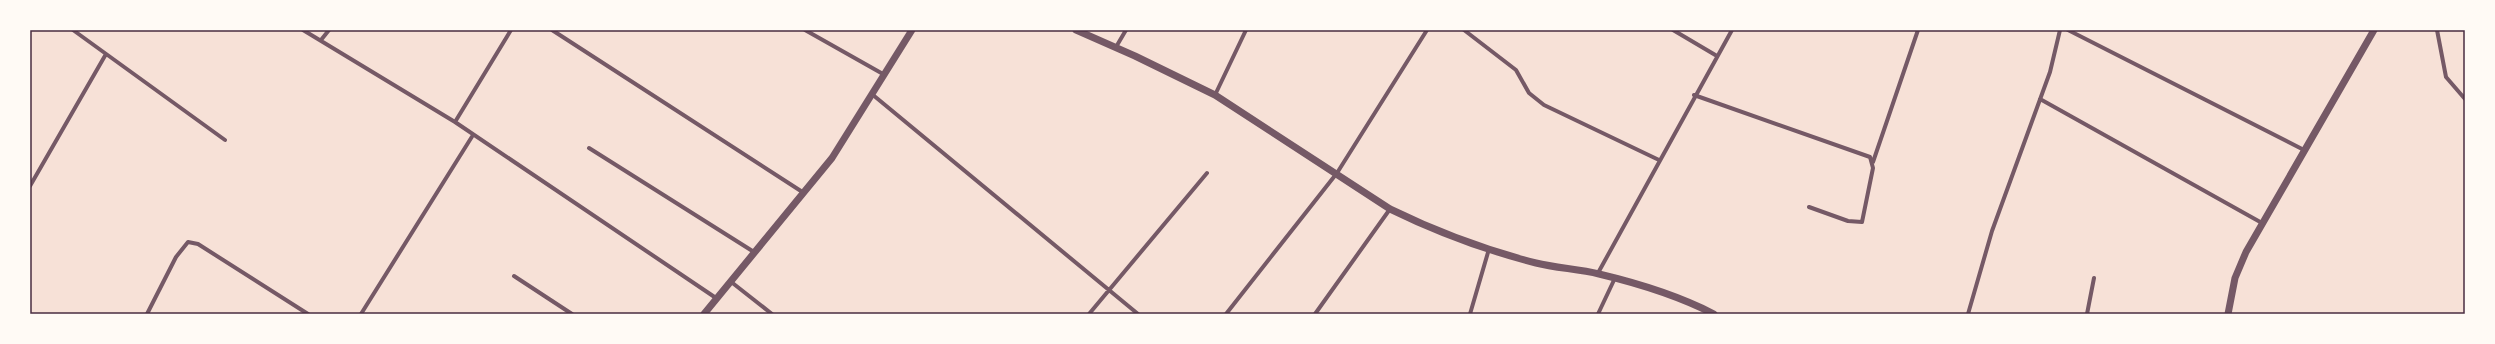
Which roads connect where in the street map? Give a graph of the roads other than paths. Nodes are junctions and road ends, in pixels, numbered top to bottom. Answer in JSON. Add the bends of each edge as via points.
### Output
{"nodes":[{"id":1,"x":73,"y":30,"type":"edge"},
{"id":2,"x":303,"y":30,"type":"edge"},
{"id":3,"x":329,"y":30,"type":"edge"},
{"id":4,"x":511,"y":30,"type":"edge"},
{"id":5,"x":552,"y":30,"type":"edge"},
{"id":6,"x":805,"y":30,"type":"edge"},
{"id":7,"x":912,"y":30,"type":"edge"},
{"id":8,"x":1076,"y":30,"type":"edge"},
{"id":9,"x":1126,"y":30,"type":"edge"},
{"id":10,"x":1246,"y":30,"type":"edge"},
{"id":11,"x":1428,"y":30,"type":"edge"},
{"id":12,"x":1464,"y":30,"type":"edge"},
{"id":13,"x":1673,"y":30,"type":"edge"},
{"id":14,"x":1732,"y":30,"type":"edge"},
{"id":15,"x":1918,"y":30,"type":"edge"},
{"id":16,"x":2060,"y":30,"type":"edge"},
{"id":17,"x":2068,"y":30,"type":"edge"},
{"id":18,"x":2374,"y":30,"type":"edge"},
{"id":19,"x":2437,"y":30,"type":"edge"},
{"id":20,"x":321,"y":40,"type":"junction"},
{"id":21,"x":1116,"y":47,"type":"junction"},
{"id":22,"x":106,"y":54,"type":"junction"},
{"id":23,"x":1717,"y":56,"type":"junction"},
{"id":24,"x":883,"y":74,"type":"junction"},
{"id":25,"x":873,"y":95,"type":"junction"},
{"id":26,"x":1215,"y":95,"type":"junction"},
{"id":27,"x":1694,"y":95,"type":"junction"},
{"id":28,"x":2040,"y":99,"type":"junction"},
{"id":29,"x":2465,"y":99,"type":"edge"},
{"id":30,"x":455,"y":122,"type":"junction"},
{"id":31,"x":473,"y":136,"type":"junction"},
{"id":32,"x":225,"y":140,"type":"dead end"},
{"id":33,"x":589,"y":148,"type":"dead end"},
{"id":34,"x":2304,"y":150,"type":"junction"},
{"id":35,"x":1659,"y":160,"type":"junction"},
{"id":36,"x":1873,"y":163,"type":"junction"},
{"id":37,"x":1337,"y":173,"type":"junction"},
{"id":38,"x":1207,"y":174,"type":"dead end"},
{"id":39,"x":30,"y":186,"type":"edge"},
{"id":40,"x":804,"y":193,"type":"junction"},
{"id":41,"x":1809,"y":207,"type":"dead end"},
{"id":42,"x":1390,"y":209,"type":"junction"},
{"id":43,"x":2262,"y":223,"type":"junction"},
{"id":44,"x":1489,"y":249,"type":"junction"},
{"id":45,"x":754,"y":252,"type":"junction"},
{"id":46,"x":1598,"y":273,"type":"junction"},
{"id":47,"x":514,"y":276,"type":"dead end"},
{"id":48,"x":1615,"y":278,"type":"junction"},
{"id":49,"x":2094,"y":278,"type":"dead end"},
{"id":50,"x":730,"y":281,"type":"junction"},
{"id":51,"x":1108,"y":292,"type":"junction"},
{"id":52,"x":716,"y":298,"type":"junction"},
{"id":53,"x":147,"y":314,"type":"edge"},
{"id":54,"x":308,"y":314,"type":"edge"},
{"id":55,"x":361,"y":314,"type":"edge"},
{"id":56,"x":572,"y":314,"type":"edge"},
{"id":57,"x":704,"y":314,"type":"edge"},
{"id":58,"x":772,"y":314,"type":"edge"},
{"id":59,"x":1089,"y":314,"type":"edge"},
{"id":60,"x":1138,"y":314,"type":"edge"},
{"id":61,"x":1226,"y":314,"type":"edge"},
{"id":62,"x":1315,"y":314,"type":"edge"},
{"id":63,"x":1470,"y":314,"type":"edge"},
{"id":64,"x":1598,"y":314,"type":"edge"},
{"id":65,"x":1714,"y":314,"type":"edge"},
{"id":66,"x":1968,"y":314,"type":"edge"},
{"id":67,"x":2088,"y":314,"type":"edge"},
{"id":68,"x":2228,"y":314,"type":"edge"}],
"edges":[{"from":1,"to":22,"type":"street"},
{"from":2,"to":20,"type":"street"},
{"from":3,"to":20,"type":"street"},
{"from":4,"to":30,"type":"street"},
{"from":5,"to":40,"type":"street"},
{"from":6,"to":24,"type":"street"},
{"from":7,"to":24,"type":"street"},
{"from":8,"to":21,"type":"street"},
{"from":9,"to":21,"type":"street"},
{"from":10,"to":26,"type":"street"},
{"from":11,"to":37,"type":"street"},
{"from":12,"to":35,"type":"street","via":[[1516,70],[1529,93],[1544,105]]},
{"from":13,"to":23,"type":"street"},
{"from":14,"to":23,"type":"street"},
{"from":15,"to":36,"type":"street"},
{"from":16,"to":28,"type":"street","via":[[2050,72]]},
{"from":17,"to":34,"type":"street"},
{"from":18,"to":34,"type":"street"},
{"from":19,"to":29,"type":"street","via":[[2446,77]]},
{"from":20,"to":30,"type":"street"},
{"from":21,"to":26,"type":"street"},
{"from":22,"to":32,"type":"street"},
{"from":22,"to":39,"type":"street"},
{"from":23,"to":27,"type":"street"},
{"from":24,"to":25,"type":"street"},
{"from":25,"to":40,"type":"street","via":[[832,158]]},
{"from":25,"to":51,"type":"street"},
{"from":26,"to":37,"type":"street"},
{"from":27,"to":35,"type":"street"},
{"from":27,"to":36,"type":"street","via":[[1864,153]]},
{"from":28,"to":43,"type":"street"},
{"from":28,"to":66,"type":"street","via":[[1992,231]]},
{"from":30,"to":31,"type":"street"},
{"from":31,"to":52,"type":"street"},
{"from":31,"to":55,"type":"street"},
{"from":33,"to":45,"type":"street"},
{"from":34,"to":43,"type":"street"},
{"from":35,"to":46,"type":"street"},
{"from":36,"to":41,"type":"street","via":[[1862,222],[1848,221]]},
{"from":37,"to":42,"type":"street"},
{"from":37,"to":61,"type":"street"},
{"from":38,"to":51,"type":"street"},
{"from":40,"to":45,"type":"street"},
{"from":42,"to":44,"type":"street","via":[[1451,238]]},
{"from":42,"to":62,"type":"street"},
{"from":43,"to":68,"type":"street","via":[[2235,278]]},
{"from":44,"to":46,"type":"street","via":[[1536,263]]},
{"from":44,"to":63,"type":"street"},
{"from":45,"to":50,"type":"street"},
{"from":46,"to":48,"type":"street"},
{"from":47,"to":56,"type":"street"},
{"from":48,"to":64,"type":"street"},
{"from":48,"to":65,"type":"street"},
{"from":49,"to":67,"type":"street"},
{"from":50,"to":52,"type":"street"},
{"from":50,"to":58,"type":"street"},
{"from":51,"to":59,"type":"street"},
{"from":51,"to":60,"type":"street"},
{"from":52,"to":57,"type":"street"},
{"from":53,"to":54,"type":"street","via":[[176,257],[188,242],[198,244]]}]}
